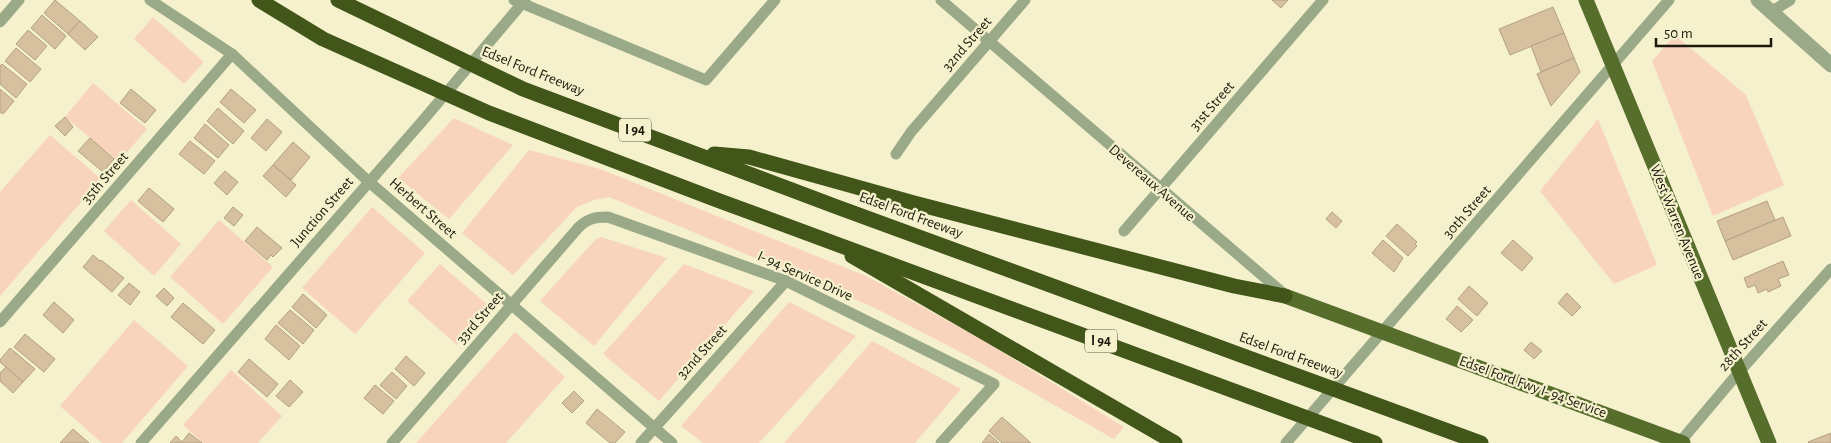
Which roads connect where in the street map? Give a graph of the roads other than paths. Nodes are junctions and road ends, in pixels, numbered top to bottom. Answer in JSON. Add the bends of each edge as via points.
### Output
{"nodes":[{"id":1,"x":19,"y":0,"type":"edge"},
{"id":2,"x":150,"y":0,"type":"edge"},
{"id":3,"x":259,"y":0,"type":"edge"},
{"id":4,"x":338,"y":0,"type":"edge"},
{"id":5,"x":775,"y":0,"type":"edge"},
{"id":6,"x":941,"y":0,"type":"edge"},
{"id":7,"x":1025,"y":0,"type":"edge"},
{"id":8,"x":1323,"y":0,"type":"edge"},
{"id":9,"x":1586,"y":0,"type":"edge"},
{"id":10,"x":1669,"y":0,"type":"edge"},
{"id":11,"x":1758,"y":0,"type":"edge"},
{"id":12,"x":1790,"y":0,"type":"edge"},
{"id":13,"x":520,"y":1,"type":"edge"},
{"id":14,"x":1772,"y":12,"type":"junction"},
{"id":15,"x":0,"y":22,"type":"edge"},
{"id":16,"x":989,"y":42,"type":"junction"},
{"id":17,"x":232,"y":54,"type":"junction"},
{"id":18,"x":1613,"y":66,"type":"junction"},
{"id":19,"x":1831,"y":66,"type":"edge"},
{"id":20,"x":694,"y":151,"type":"junction"},
{"id":21,"x":896,"y":154,"type":"dead end"},
{"id":22,"x":368,"y":181,"type":"junction"},
{"id":23,"x":1160,"y":189,"type":"junction"},
{"id":24,"x":595,"y":217,"type":"joint"},
{"id":25,"x":1124,"y":231,"type":"dead end"},
{"id":26,"x":828,"y":240,"type":"junction"},
{"id":27,"x":1831,"y":269,"type":"edge"},
{"id":28,"x":786,"y":281,"type":"junction"},
{"id":29,"x":1285,"y":296,"type":"junction"},
{"id":30,"x":512,"y":305,"type":"junction"},
{"id":31,"x":0,"y":322,"type":"edge"},
{"id":32,"x":1383,"y":331,"type":"junction"},
{"id":33,"x":1739,"y":372,"type":"junction"},
{"id":34,"x":654,"y":428,"type":"junction"},
{"id":35,"x":1681,"y":442,"type":"edge"},
{"id":36,"x":141,"y":443,"type":"edge"},
{"id":37,"x":392,"y":443,"type":"edge"},
{"id":38,"x":641,"y":443,"type":"edge"},
{"id":39,"x":672,"y":443,"type":"edge"},
{"id":40,"x":941,"y":443,"type":"edge"},
{"id":41,"x":1175,"y":443,"type":"edge"},
{"id":42,"x":1286,"y":443,"type":"edge"},
{"id":43,"x":1376,"y":443,"type":"edge"},
{"id":44,"x":1481,"y":443,"type":"edge"},
{"id":45,"x":1769,"y":443,"type":"edge"}],
"edges":[{"from":1,"to":15,"type":"street"},
{"from":2,"to":17,"type":"street","name":"Herbert Street"},
{"from":3,"to":26,"type":"highway","number":"I 94","via":[[323,39],[489,113]]},
{"from":4,"to":20,"type":"highway","name":"Edsel Ford Freeway","number":"I 94","via":[[523,89]]},
{"from":5,"to":13,"type":"street","via":[[706,80]]},
{"from":6,"to":16,"type":"street","name":"Devereaux Avenue"},
{"from":7,"to":16,"type":"street","name":"32nd Street"},
{"from":8,"to":23,"type":"street","name":"31st Street"},
{"from":9,"to":18,"type":"main road","name":"West Warren Avenue"},
{"from":10,"to":18,"type":"street","name":"30th Street"},
{"from":11,"to":14,"type":"street"},
{"from":12,"to":14,"type":"street"},
{"from":13,"to":22,"type":"street","name":"Junction Street","via":[[497,34]]},
{"from":14,"to":19,"type":"street"},
{"from":16,"to":21,"type":"street","name":"32nd Street","via":[[911,132]]},
{"from":16,"to":23,"type":"street","name":"Devereaux Avenue"},
{"from":17,"to":22,"type":"street","name":"Herbert Street"},
{"from":17,"to":31,"type":"street","name":"35th Street"},
{"from":18,"to":32,"type":"street","name":"30th Street"},
{"from":18,"to":33,"type":"main road","name":"West Warren Avenue"},
{"from":20,"to":29,"type":"highway","via":[[749,157],[1140,262]]},
{"from":20,"to":44,"type":"highway","name":"Edsel Ford Freeway","number":"I 94"},
{"from":22,"to":30,"type":"street","name":"Herbert Street"},
{"from":22,"to":36,"type":"street","name":"Junction Street"},
{"from":23,"to":25,"type":"street","name":"31st Street"},
{"from":23,"to":29,"type":"street","name":"Devereaux Avenue"},
{"from":24,"to":28,"type":"street","name":"I- 94 Service Drive","via":[[608,217]]},
{"from":24,"to":30,"type":"street","name":"33rd Street","via":[[578,228]]},
{"from":26,"to":41,"type":"highway"},
{"from":26,"to":43,"type":"highway","number":"I 94"},
{"from":27,"to":33,"type":"street","name":"28th Street"},
{"from":28,"to":34,"type":"street","name":"32nd Street"},
{"from":28,"to":40,"type":"street","name":"I- 94 Service Drive","via":[[994,384]]},
{"from":29,"to":32,"type":"main road","name":"Devereaux Avenue"},
{"from":30,"to":34,"type":"street","name":"Herbert Street"},
{"from":30,"to":37,"type":"street","name":"33rd Street"},
{"from":32,"to":35,"type":"main road","name":"Edsel Ford Fwy I- 94 Service"},
{"from":32,"to":42,"type":"street","name":"30th Street"},
{"from":33,"to":35,"type":"street","name":"28th Street"},
{"from":33,"to":45,"type":"main road","name":"West Warren Avenue"},
{"from":34,"to":38,"type":"street","name":"32nd Street"},
{"from":34,"to":39,"type":"street","name":"Herbert Street"}]}
